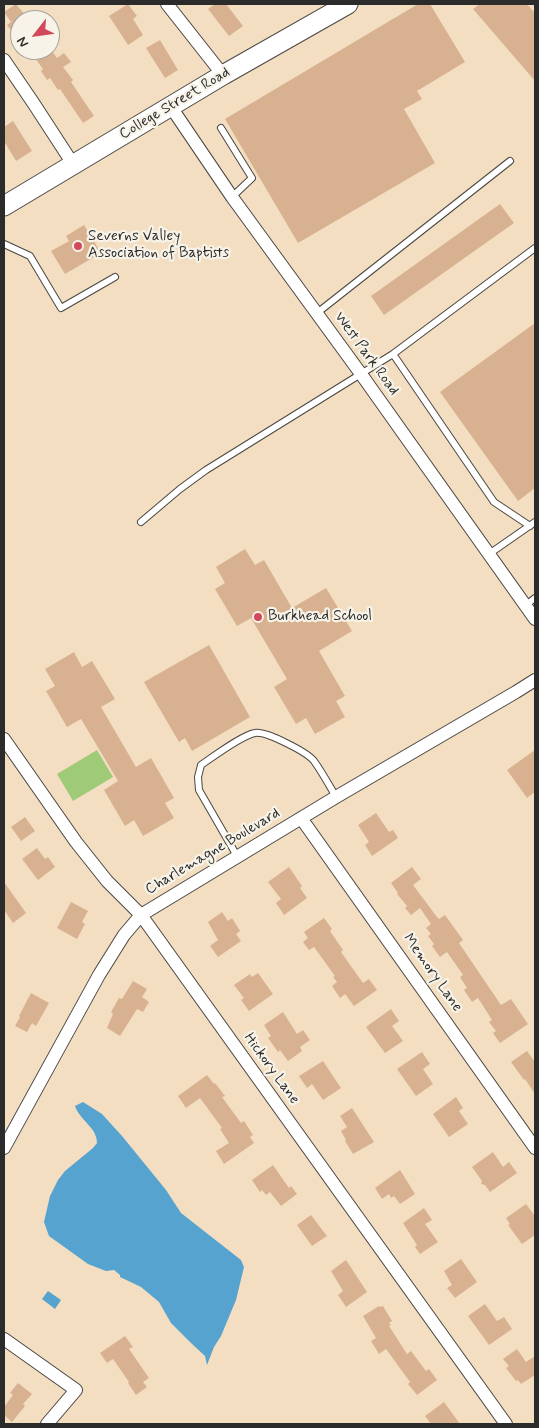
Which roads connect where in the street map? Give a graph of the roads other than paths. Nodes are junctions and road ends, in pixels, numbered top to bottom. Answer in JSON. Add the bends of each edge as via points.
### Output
{"nodes":[{"id":1,"x":167,"y":4,"type":"edge"},
{"id":2,"x":348,"y":4,"type":"edge"},
{"id":3,"x":4,"y":60,"type":"edge"},
{"id":4,"x":223,"y":75,"type":"junction"},
{"id":5,"x":171,"y":107,"type":"junction"},
{"id":6,"x":221,"y":128,"type":"dead end"},
{"id":7,"x":510,"y":161,"type":"dead end"},
{"id":8,"x":73,"y":164,"type":"junction"},
{"id":9,"x":232,"y":197,"type":"junction"},
{"id":10,"x":4,"y":206,"type":"edge"},
{"id":11,"x":4,"y":244,"type":"edge"},
{"id":12,"x":535,"y":248,"type":"edge"},
{"id":13,"x":115,"y":277,"type":"dead end"},
{"id":14,"x":317,"y":313,"type":"junction"},
{"id":15,"x":393,"y":354,"type":"junction"},
{"id":16,"x":361,"y":374,"type":"junction"},
{"id":17,"x":141,"y":522,"type":"dead end"},
{"id":18,"x":532,"y":524,"type":"edge"},
{"id":19,"x":489,"y":554,"type":"junction"},
{"id":20,"x":530,"y":601,"type":"edge"},
{"id":21,"x":535,"y":619,"type":"edge"},
{"id":22,"x":535,"y":680,"type":"edge"},
{"id":23,"x":4,"y":739,"type":"edge"},
{"id":24,"x":336,"y":797,"type":"junction"},
{"id":25,"x":301,"y":818,"type":"junction"},
{"id":26,"x":237,"y":856,"type":"junction"},
{"id":27,"x":140,"y":915,"type":"junction"},
{"id":28,"x":4,"y":1148,"type":"edge"},
{"id":29,"x":535,"y":1148,"type":"edge"},
{"id":30,"x":4,"y":1339,"type":"edge"},
{"id":31,"x":47,"y":1424,"type":"edge"},
{"id":32,"x":506,"y":1424,"type":"edge"}],
"edges":[{"from":1,"to":4,"type":"street"},
{"from":2,"to":4,"type":"street","name":"College Street Road"},
{"from":3,"to":8,"type":"street"},
{"from":4,"to":5,"type":"street","name":"College Street Road"},
{"from":5,"to":8,"type":"street","name":"College Street Road"},
{"from":5,"to":9,"type":"street","name":"West Park Road"},
{"from":6,"to":9,"type":"lane","via":[[252,178]]},
{"from":7,"to":14,"type":"lane"},
{"from":8,"to":10,"type":"street","name":"College Street Road"},
{"from":9,"to":14,"type":"street","name":"West Park Road"},
{"from":11,"to":13,"type":"lane","via":[[30,256],[61,308]]},
{"from":12,"to":15,"type":"lane"},
{"from":14,"to":16,"type":"street","name":"West Park Road"},
{"from":15,"to":16,"type":"lane"},
{"from":15,"to":18,"type":"lane","via":[[494,502]]},
{"from":16,"to":17,"type":"lane","via":[[206,470]]},
{"from":16,"to":19,"type":"street","name":"West Park Road"},
{"from":18,"to":19,"type":"lane"},
{"from":19,"to":20,"type":"street","name":"West Park Road"},
{"from":20,"to":21,"type":"street","name":"West Park Road"},
{"from":22,"to":24,"type":"street","name":"Charlemagne Boulevard"},
{"from":23,"to":27,"type":"street","name":"Hickory Lane","via":[[76,842]]},
{"from":24,"to":25,"type":"street","name":"Charlemagne Boulevard"},
{"from":24,"to":26,"type":"lane","via":[[312,759],[266,734],[246,736],[201,765],[198,777],[198,790]]},
{"from":25,"to":26,"type":"street","name":"Charlemagne Boulevard"},
{"from":25,"to":29,"type":"street","name":"Memory Lane"},
{"from":26,"to":27,"type":"street","name":"Charlemagne Boulevard"},
{"from":27,"to":28,"type":"street","name":"Charlemagne Boulevard","via":[[99,975]]},
{"from":27,"to":32,"type":"street","name":"Hickory Lane"},
{"from":30,"to":31,"type":"street","via":[[76,1390]]}]}
